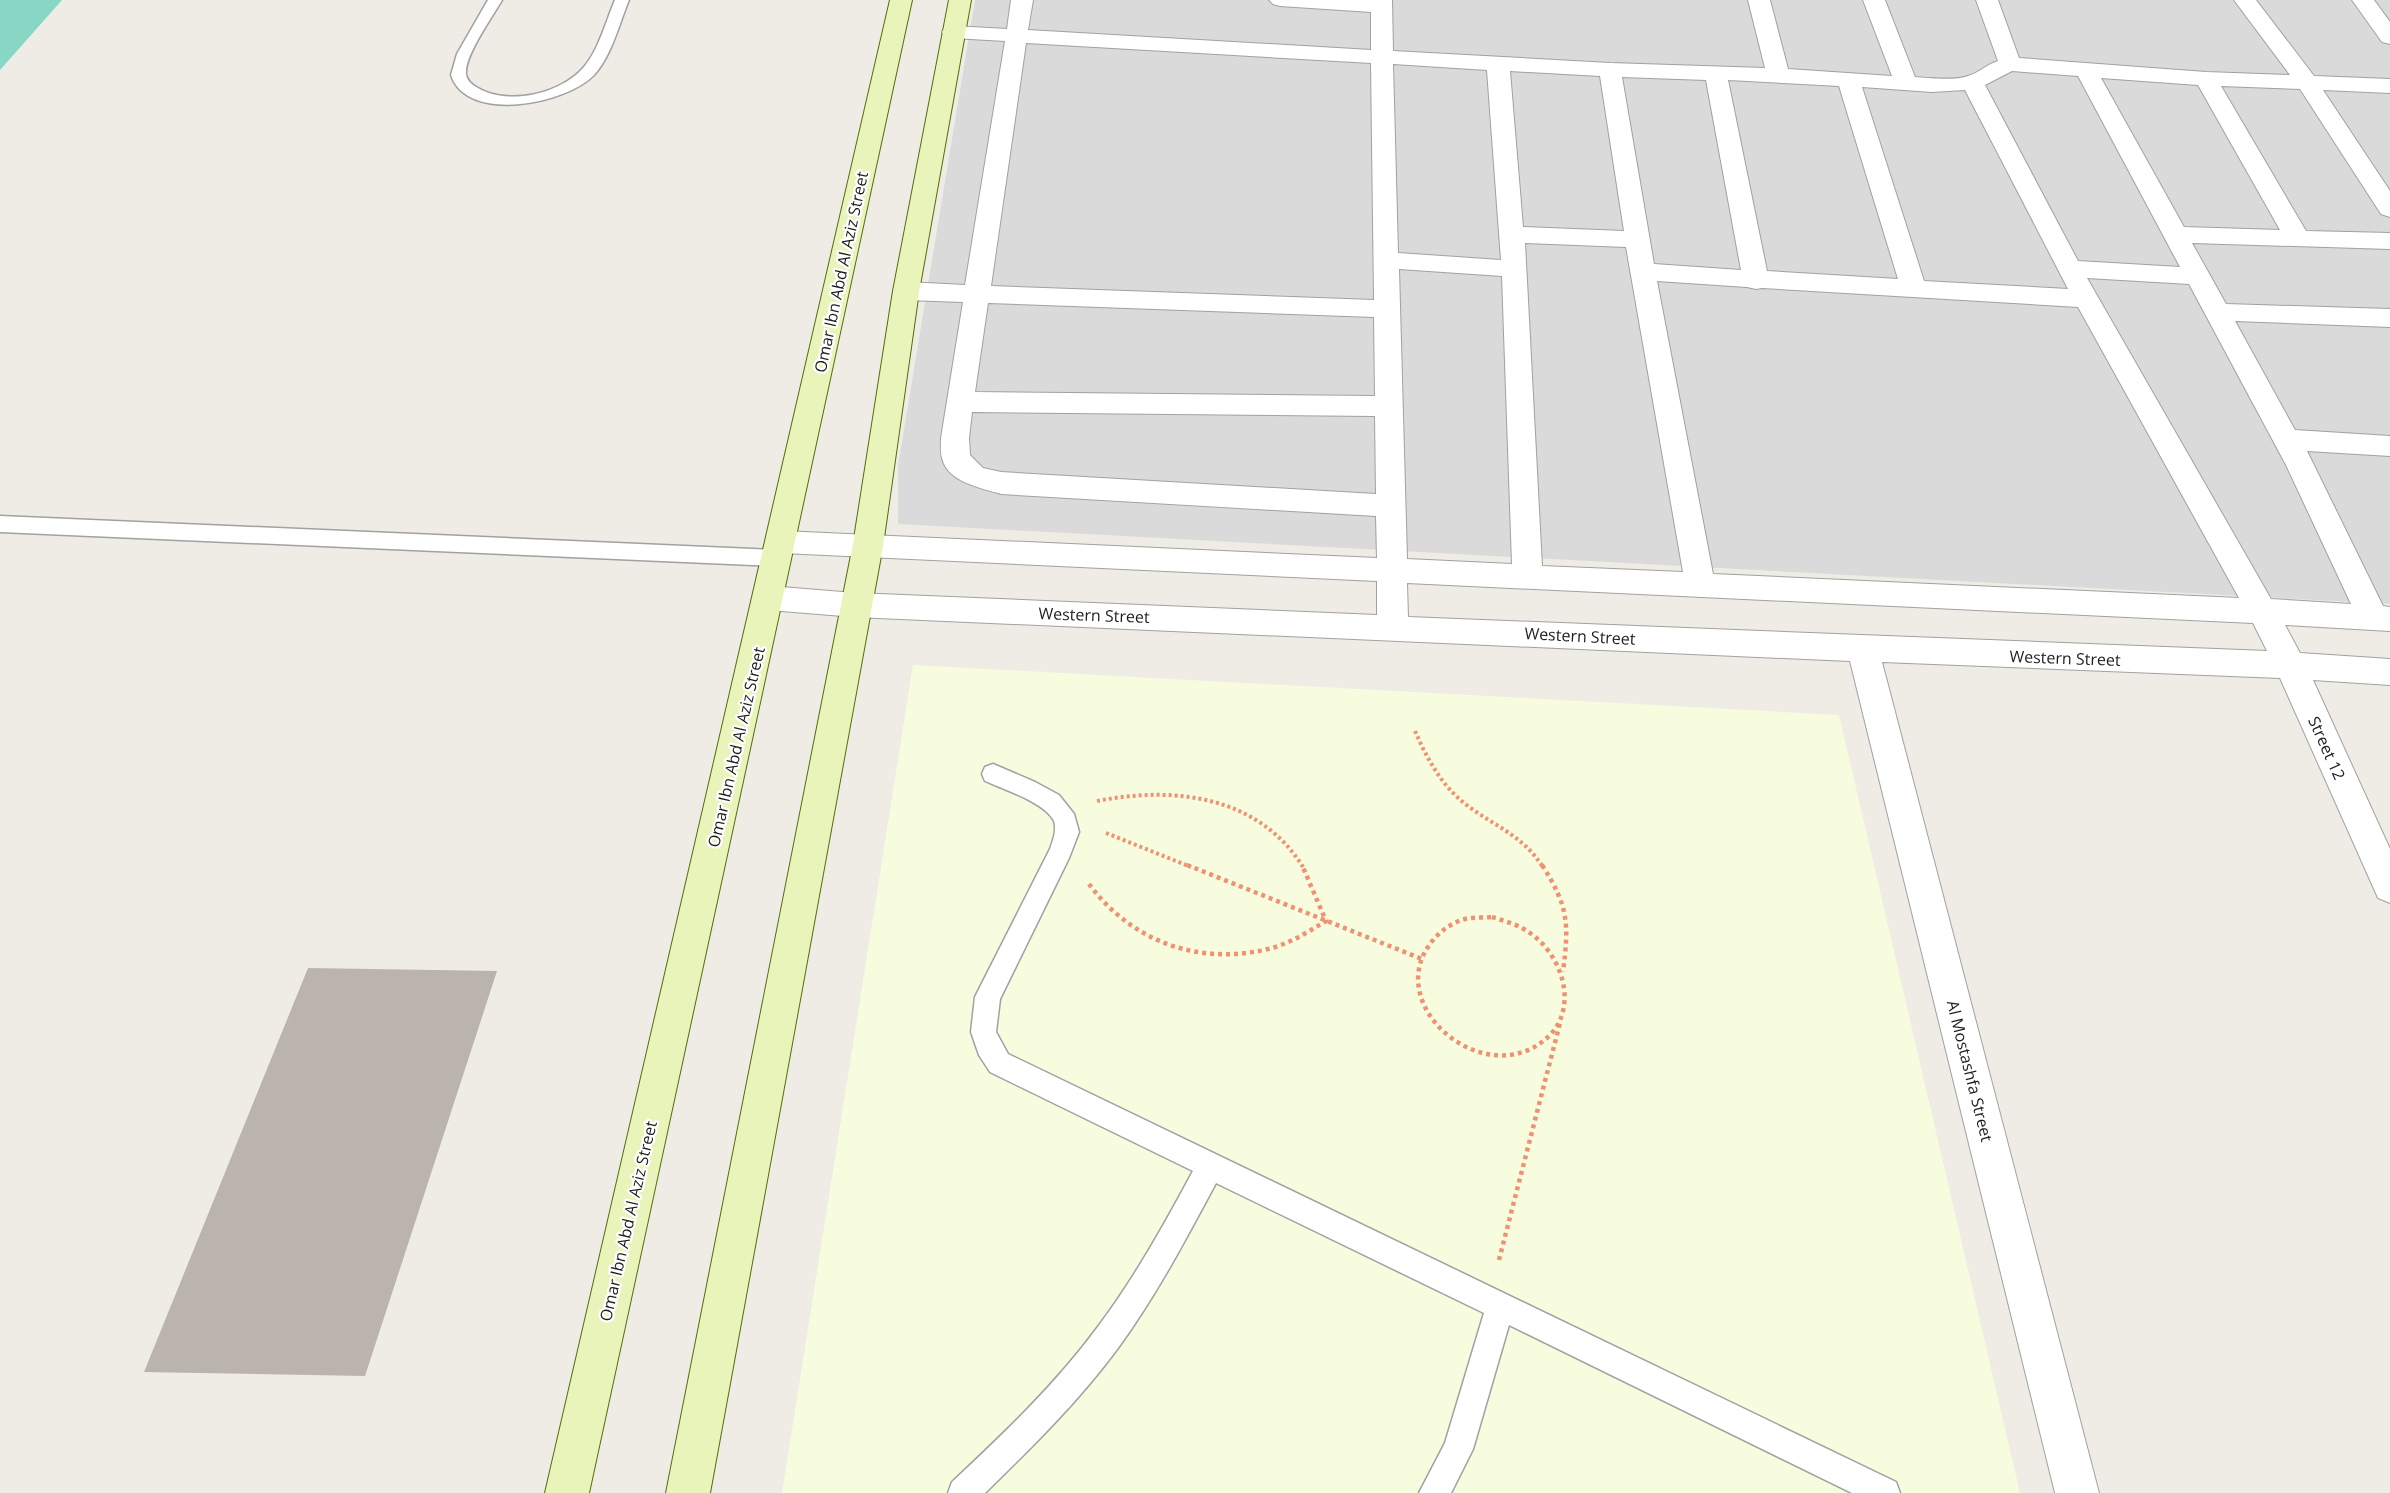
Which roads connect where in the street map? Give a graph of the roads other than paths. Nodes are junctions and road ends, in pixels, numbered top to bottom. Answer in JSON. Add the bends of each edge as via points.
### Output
{"nodes":[{"id":1,"x":495,"y":0,"type":"edge"},
{"id":2,"x":622,"y":0,"type":"edge"},
{"id":3,"x":901,"y":0,"type":"edge"},
{"id":4,"x":960,"y":0,"type":"edge"},
{"id":5,"x":1022,"y":0,"type":"edge"},
{"id":6,"x":1280,"y":0,"type":"edge"},
{"id":7,"x":1759,"y":0,"type":"edge"},
{"id":8,"x":1874,"y":0,"type":"edge"},
{"id":9,"x":1987,"y":0,"type":"edge"},
{"id":10,"x":2245,"y":0,"type":"edge"},
{"id":11,"x":2363,"y":0,"type":"edge"},
{"id":12,"x":1381,"y":3,"type":"edge"},
{"id":13,"x":953,"y":32,"type":"junction"},
{"id":14,"x":1016,"y":35,"type":"junction"},
{"id":15,"x":2390,"y":37,"type":"edge"},
{"id":16,"x":1382,"y":57,"type":"junction"},
{"id":17,"x":1498,"y":62,"type":"junction"},
{"id":18,"x":2010,"y":64,"type":"junction"},
{"id":19,"x":1610,"y":70,"type":"junction"},
{"id":20,"x":2086,"y":70,"type":"junction"},
{"id":21,"x":1716,"y":74,"type":"junction"},
{"id":22,"x":1778,"y":75,"type":"junction"},
{"id":23,"x":1848,"y":79,"type":"junction"},
{"id":24,"x":2206,"y":79,"type":"junction"},
{"id":25,"x":1906,"y":82,"type":"junction"},
{"id":26,"x":1973,"y":83,"type":"junction"},
{"id":27,"x":2308,"y":84,"type":"junction"},
{"id":28,"x":2390,"y":86,"type":"edge"},
{"id":29,"x":2390,"y":209,"type":"edge"},
{"id":30,"x":2174,"y":234,"type":"junction"},
{"id":31,"x":1512,"y":235,"type":"junction"},
{"id":32,"x":1639,"y":239,"type":"junction"},
{"id":33,"x":2298,"y":239,"type":"junction"},
{"id":34,"x":2390,"y":241,"type":"edge"},
{"id":35,"x":1386,"y":260,"type":"junction"},
{"id":36,"x":2069,"y":269,"type":"junction"},
{"id":37,"x":1514,"y":270,"type":"junction"},
{"id":38,"x":1643,"y":272,"type":"junction"},
{"id":39,"x":2196,"y":276,"type":"junction"},
{"id":40,"x":1756,"y":280,"type":"junction"},
{"id":41,"x":1914,"y":290,"type":"junction"},
{"id":42,"x":906,"y":291,"type":"junction"},
{"id":43,"x":977,"y":292,"type":"junction"},
{"id":44,"x":2088,"y":299,"type":"junction"},
{"id":45,"x":1386,"y":309,"type":"junction"},
{"id":46,"x":2216,"y":312,"type":"junction"},
{"id":47,"x":2390,"y":318,"type":"edge"},
{"id":48,"x":960,"y":402,"type":"junction"},
{"id":49,"x":1390,"y":406,"type":"junction"},
{"id":50,"x":2287,"y":440,"type":"junction"},
{"id":51,"x":2390,"y":446,"type":"edge"},
{"id":52,"x":1390,"y":506,"type":"junction"},
{"id":53,"x":0,"y":524,"type":"edge"},
{"id":54,"x":868,"y":545,"type":"junction"},
{"id":55,"x":780,"y":550,"type":"junction"},
{"id":56,"x":1391,"y":571,"type":"junction"},
{"id":57,"x":1528,"y":578,"type":"junction"},
{"id":58,"x":1700,"y":585,"type":"junction"},
{"id":59,"x":769,"y":598,"type":"junction"},
{"id":60,"x":855,"y":605,"type":"junction"},
{"id":61,"x":2262,"y":610,"type":"junction"},
{"id":62,"x":2382,"y":618,"type":"edge"},
{"id":63,"x":1393,"y":627,"type":"junction"},
{"id":64,"x":1863,"y":650,"type":"junction"},
{"id":65,"x":2290,"y":665,"type":"junction"},
{"id":66,"x":2390,"y":672,"type":"edge"},
{"id":67,"x":993,"y":774,"type":"dead end"},
{"id":68,"x":2390,"y":887,"type":"edge"},
{"id":69,"x":1210,"y":1167,"type":"junction"},
{"id":70,"x":1494,"y":1304,"type":"junction"},
{"id":71,"x":1436,"y":1492,"type":"edge"},
{"id":72,"x":567,"y":1493,"type":"edge"},
{"id":73,"x":688,"y":1493,"type":"edge"},
{"id":74,"x":963,"y":1493,"type":"edge"},
{"id":75,"x":1885,"y":1493,"type":"edge"},
{"id":76,"x":2077,"y":1493,"type":"edge"}],
"edges":[{"from":1,"to":2,"type":"lane","via":[[458,69],[461,83],[474,94],[495,100],[521,100],[549,94],[589,71]]},
{"from":3,"to":55,"type":"main road","name":"Omar Ibn Abd Al Aziz Street"},
{"from":4,"to":13,"type":"main road"},
{"from":5,"to":14,"type":"street"},
{"from":6,"to":12,"type":"street"},
{"from":7,"to":22,"type":"street"},
{"from":8,"to":25,"type":"street"},
{"from":9,"to":18,"type":"street"},
{"from":10,"to":27,"type":"street"},
{"from":11,"to":15,"type":"street"},
{"from":12,"to":16,"type":"street"},
{"from":13,"to":14,"type":"street"},
{"from":13,"to":42,"type":"main road"},
{"from":14,"to":16,"type":"street"},
{"from":14,"to":43,"type":"street"},
{"from":16,"to":17,"type":"street"},
{"from":16,"to":35,"type":"street"},
{"from":17,"to":19,"type":"street"},
{"from":17,"to":31,"type":"street"},
{"from":18,"to":20,"type":"street"},
{"from":18,"to":26,"type":"street"},
{"from":19,"to":21,"type":"street"},
{"from":19,"to":32,"type":"street"},
{"from":20,"to":24,"type":"street"},
{"from":20,"to":30,"type":"street"},
{"from":21,"to":22,"type":"street"},
{"from":21,"to":40,"type":"street"},
{"from":22,"to":23,"type":"street"},
{"from":23,"to":25,"type":"street"},
{"from":23,"to":41,"type":"street"},
{"from":24,"to":27,"type":"street"},
{"from":24,"to":33,"type":"street"},
{"from":25,"to":26,"type":"street"},
{"from":26,"to":36,"type":"street","name":"Street 12"},
{"from":27,"to":28,"type":"street"},
{"from":27,"to":29,"type":"street"},
{"from":30,"to":33,"type":"street"},
{"from":30,"to":39,"type":"street"},
{"from":31,"to":32,"type":"street"},
{"from":31,"to":37,"type":"street"},
{"from":32,"to":38,"type":"street"},
{"from":33,"to":34,"type":"street"},
{"from":35,"to":37,"type":"street"},
{"from":35,"to":45,"type":"street"},
{"from":36,"to":39,"type":"street"},
{"from":36,"to":44,"type":"street","name":"Street 12"},
{"from":37,"to":57,"type":"street"},
{"from":38,"to":40,"type":"street"},
{"from":38,"to":58,"type":"street"},
{"from":39,"to":46,"type":"street"},
{"from":40,"to":41,"type":"street"},
{"from":41,"to":44,"type":"street"},
{"from":42,"to":43,"type":"street"},
{"from":42,"to":54,"type":"main road"},
{"from":43,"to":45,"type":"street"},
{"from":43,"to":48,"type":"street"},
{"from":44,"to":61,"type":"street","name":"Street 12"},
{"from":45,"to":49,"type":"street"},
{"from":46,"to":47,"type":"street"},
{"from":46,"to":50,"type":"street"},
{"from":48,"to":49,"type":"street"},
{"from":48,"to":52,"type":"street","via":[[956,459],[974,476],[1001,483]]},
{"from":49,"to":52,"type":"street"},
{"from":50,"to":51,"type":"street"},
{"from":50,"to":62,"type":"street"},
{"from":52,"to":56,"type":"street"},
{"from":53,"to":55,"type":"lane"},
{"from":54,"to":55,"type":"street"},
{"from":54,"to":56,"type":"street"},
{"from":54,"to":60,"type":"main road"},
{"from":55,"to":59,"type":"main road","name":"Omar Ibn Abd Al Aziz Street"},
{"from":56,"to":57,"type":"street"},
{"from":56,"to":63,"type":"street"},
{"from":57,"to":58,"type":"street"},
{"from":58,"to":61,"type":"street"},
{"from":59,"to":60,"type":"street","name":"Western Street"},
{"from":59,"to":72,"type":"main road","name":"Omar Ibn Abd Al Aziz Street"},
{"from":60,"to":63,"type":"street","name":"Western Street"},
{"from":60,"to":73,"type":"main road"},
{"from":61,"to":62,"type":"street"},
{"from":61,"to":65,"type":"street","name":"Street 12"},
{"from":63,"to":64,"type":"street","name":"Western Street"},
{"from":64,"to":65,"type":"street","name":"Western Street"},
{"from":64,"to":76,"type":"street","name":"Al Mostashfa Street"},
{"from":65,"to":66,"type":"street","name":"Western Street"},
{"from":65,"to":68,"type":"street","name":"Street 12"},
{"from":67,"to":69,"type":"lane","via":[[1056,806],[1065,824],[1061,850],[988,997],[981,1021],[985,1044],[999,1063]]},
{"from":69,"to":70,"type":"lane"},
{"from":69,"to":74,"type":"lane","via":[[1164,1253],[1106,1339],[1036,1423]]},
{"from":70,"to":71,"type":"lane","via":[[1458,1449]]},
{"from":70,"to":75,"type":"lane"}]}
